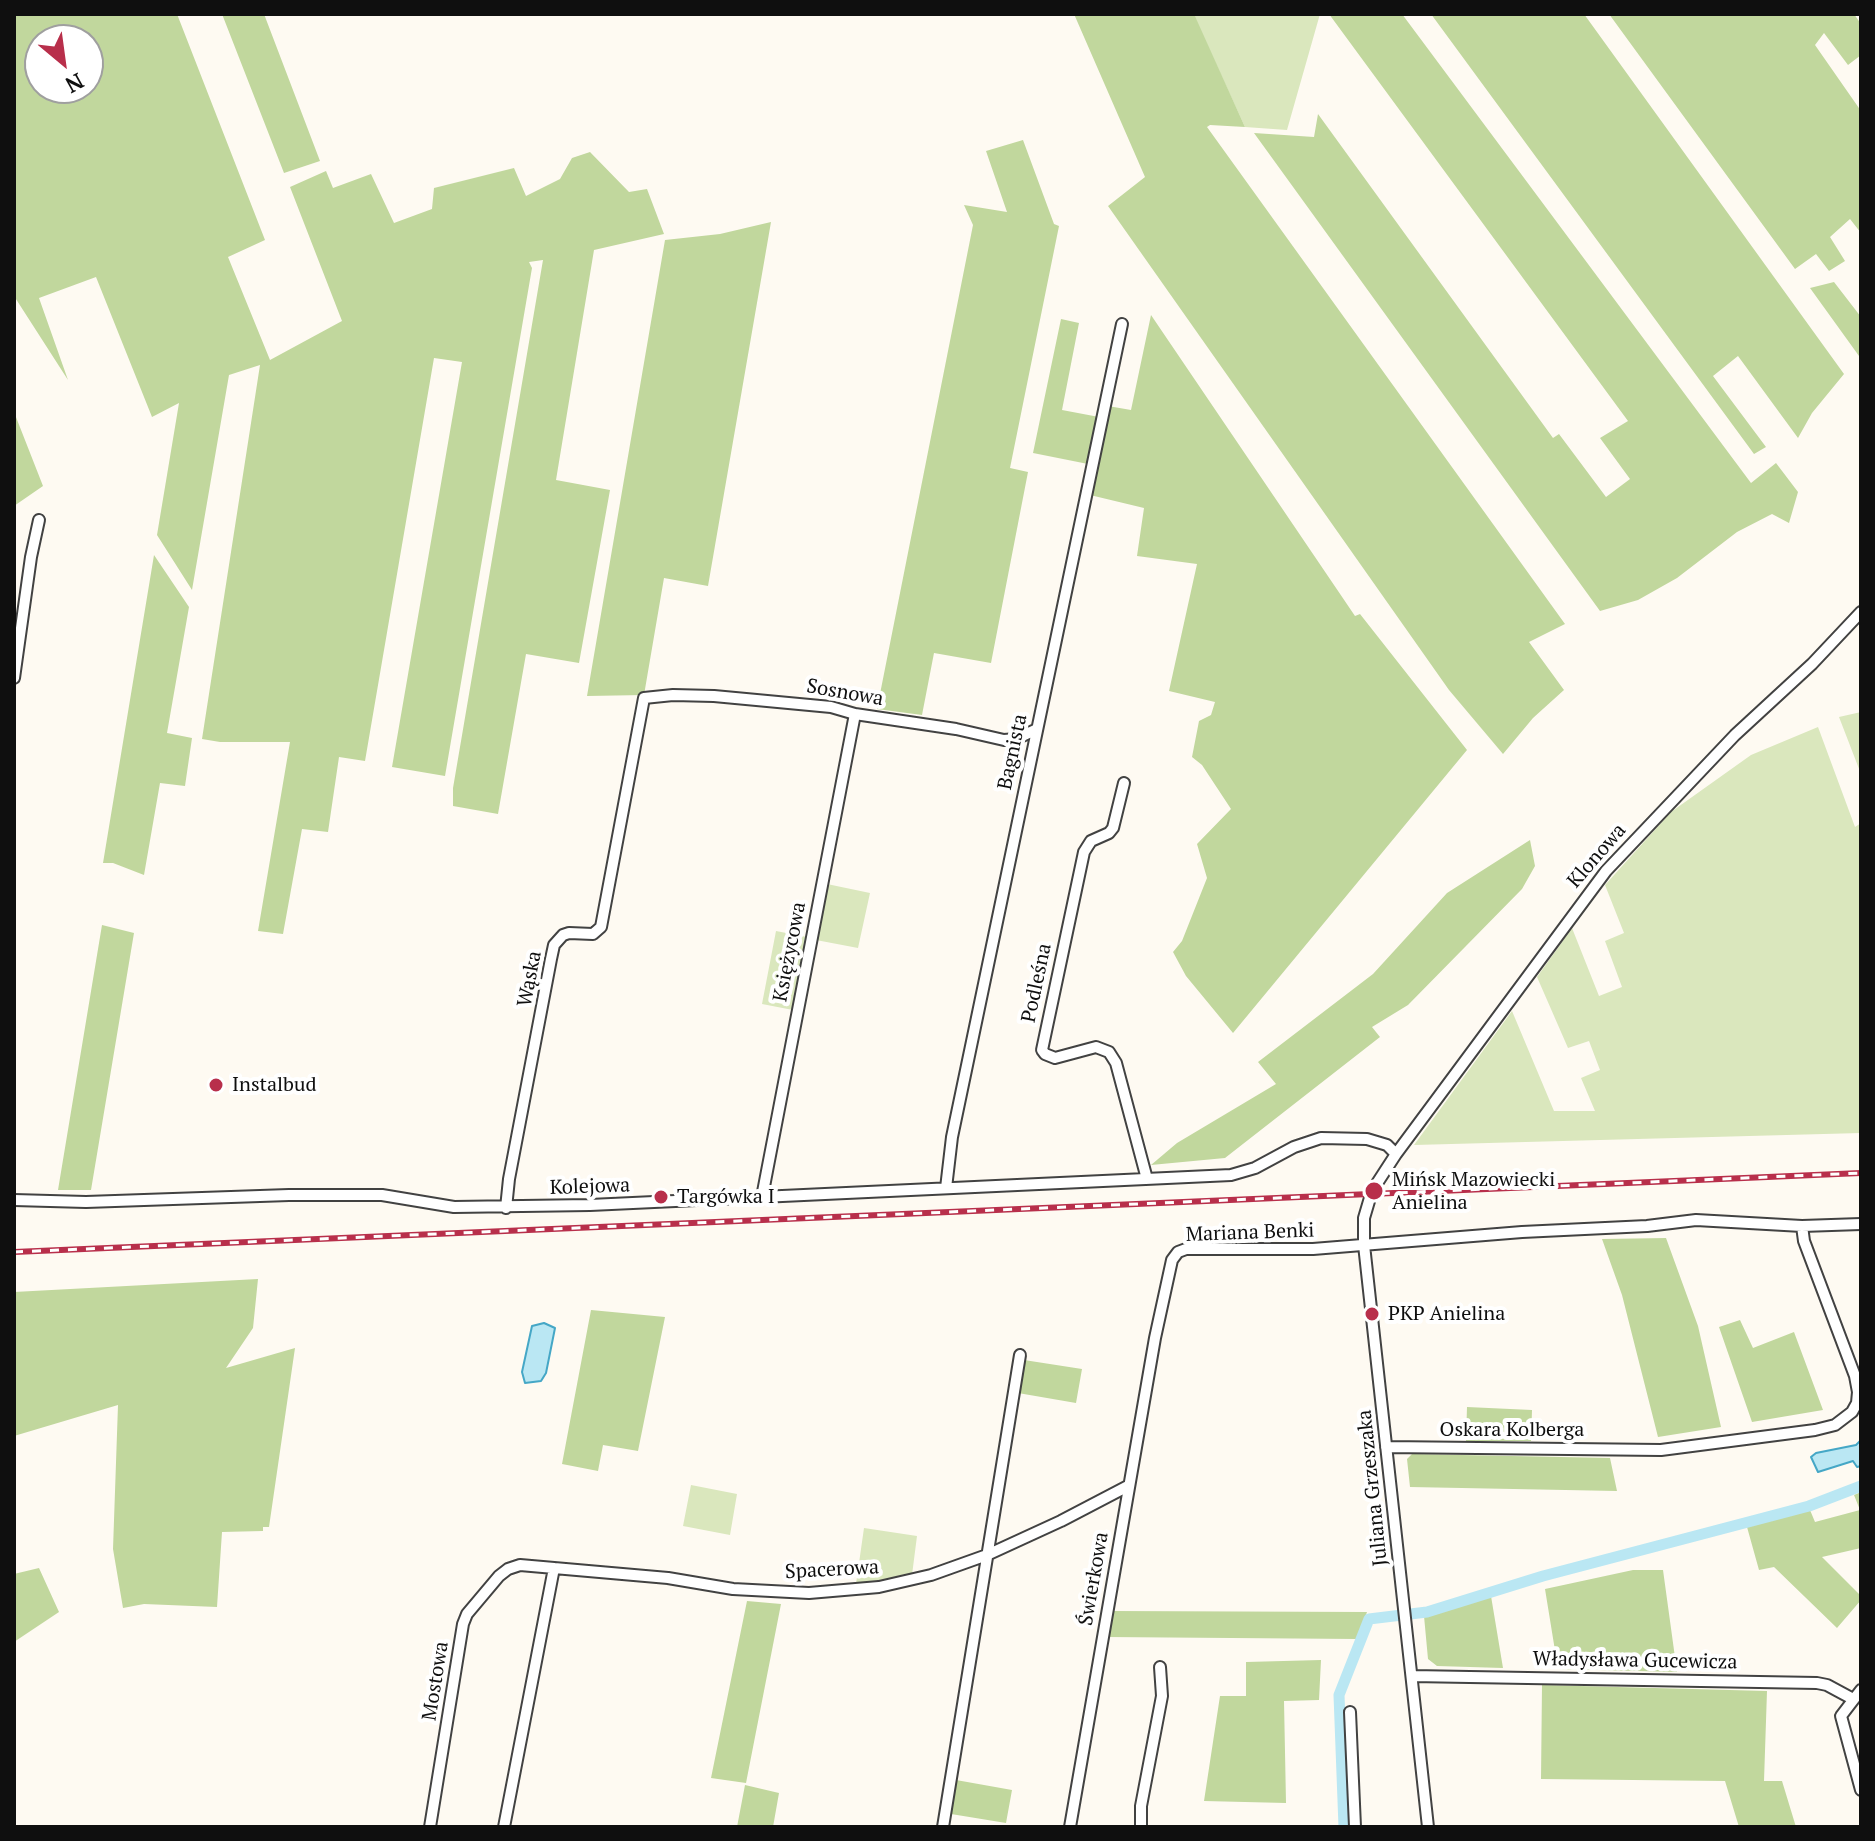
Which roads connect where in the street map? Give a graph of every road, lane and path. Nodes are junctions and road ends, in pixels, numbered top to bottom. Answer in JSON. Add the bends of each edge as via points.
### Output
{"nodes":[{"id":1,"x":1122,"y":324,"type":"dead end"},
{"id":2,"x":39,"y":520,"type":"dead end"},
{"id":3,"x":1861,"y":612,"type":"edge"},
{"id":4,"x":14,"y":678,"type":"edge"},
{"id":5,"x":644,"y":698,"type":"joint"},
{"id":6,"x":855,"y":714,"type":"junction"},
{"id":7,"x":1035,"y":730,"type":"junction"},
{"id":8,"x":1124,"y":783,"type":"dead end"},
{"id":9,"x":1396,"y":1154,"type":"junction"},
{"id":10,"x":1147,"y":1179,"type":"junction"},
{"id":11,"x":946,"y":1188,"type":"junction"},
{"id":12,"x":762,"y":1197,"type":"junction"},
{"id":13,"x":14,"y":1200,"type":"edge"},
{"id":14,"x":506,"y":1208,"type":"junction"},
{"id":15,"x":1861,"y":1224,"type":"edge"},
{"id":16,"x":1802,"y":1226,"type":"junction"},
{"id":17,"x":1364,"y":1245,"type":"junction"},
{"id":18,"x":1155,"y":1338,"type":"joint"},
{"id":19,"x":1020,"y":1355,"type":"dead end"},
{"id":20,"x":1386,"y":1447,"type":"junction"},
{"id":21,"x":1128,"y":1486,"type":"junction"},
{"id":22,"x":987,"y":1555,"type":"junction"},
{"id":23,"x":520,"y":1565,"type":"joint"},
{"id":24,"x":554,"y":1568,"type":"junction"},
{"id":25,"x":1160,"y":1667,"type":"dead end"},
{"id":26,"x":1412,"y":1676,"type":"junction"},
{"id":27,"x":1861,"y":1690,"type":"edge"},
{"id":28,"x":1853,"y":1699,"type":"junction"},
{"id":29,"x":1350,"y":1712,"type":"dead end"},
{"id":30,"x":1861,"y":1790,"type":"edge"},
{"id":31,"x":430,"y":1827,"type":"edge"},
{"id":32,"x":504,"y":1827,"type":"edge"},
{"id":33,"x":943,"y":1827,"type":"edge"},
{"id":34,"x":1070,"y":1827,"type":"edge"},
{"id":35,"x":1141,"y":1827,"type":"edge"},
{"id":36,"x":1355,"y":1827,"type":"edge"},
{"id":37,"x":1428,"y":1827,"type":"edge"}],
"edges":[{"from":1,"to":7,"type":"street","name":"Bagnista"},
{"from":2,"to":4,"type":"street"},
{"from":3,"to":9,"type":"street","name":"Klonowa","via":[[1606,871]]},
{"from":5,"to":6,"type":"street","name":"Sosnowa","via":[[714,696]]},
{"from":5,"to":14,"type":"street","name":"Wąska","via":[[601,927],[593,934],[569,933],[554,945]]},
{"from":6,"to":7,"type":"street","name":"Sosnowa","via":[[1004,740]]},
{"from":6,"to":12,"type":"street","name":"Księżycowa"},
{"from":7,"to":11,"type":"street","name":"Bagnista"},
{"from":8,"to":10,"type":"street","name":"Podleśna","via":[[1113,828],[1091,841],[1084,852],[1042,1050],[1055,1058],[1104,1048],[1116,1063]]},
{"from":9,"to":10,"type":"street","name":"Kolejowa","via":[[1367,1139],[1321,1138],[1244,1172]]},
{"from":9,"to":17,"type":"street","name":"Juliana Grzeszaka","via":[[1372,1191]]},
{"from":10,"to":11,"type":"street","name":"Kolejowa"},
{"from":11,"to":12,"type":"street","name":"Kolejowa"},
{"from":12,"to":14,"type":"street","name":"Kolejowa"},
{"from":13,"to":14,"type":"street","name":"Kolejowa","via":[[382,1195],[454,1207]]},
{"from":15,"to":16,"type":"street"},
{"from":16,"to":17,"type":"street","via":[[1696,1220]]},
{"from":16,"to":20,"type":"street","name":"Oskara Kolberga","via":[[1855,1376],[1857,1403],[1844,1420],[1825,1429],[1637,1451]]},
{"from":17,"to":18,"type":"street","name":"Mariana Benki","via":[[1180,1251],[1172,1260]]},
{"from":17,"to":20,"type":"street","name":"Juliana Grzeszaka"},
{"from":18,"to":21,"type":"street","name":"Świerkowa"},
{"from":19,"to":22,"type":"street"},
{"from":20,"to":26,"type":"street","name":"Juliana Grzeszaka"},
{"from":21,"to":22,"type":"street","name":"Spacerowa"},
{"from":21,"to":34,"type":"street","name":"Świerkowa"},
{"from":22,"to":24,"type":"street","name":"Spacerowa","via":[[905,1582],[809,1593]]},
{"from":22,"to":33,"type":"street"},
{"from":23,"to":24,"type":"street","name":"Spacerowa"},
{"from":23,"to":31,"type":"street","name":"Mostowa","via":[[499,1576],[463,1624]]},
{"from":24,"to":32,"type":"street"},
{"from":25,"to":35,"type":"street","via":[[1162,1696]]},
{"from":26,"to":28,"type":"street","name":"Władysława Gucewicza","via":[[1817,1683]]},
{"from":26,"to":37,"type":"street","name":"Juliana Grzeszaka"},
{"from":27,"to":28,"type":"street"},
{"from":28,"to":30,"type":"street","via":[[1841,1716]]},
{"from":29,"to":36,"type":"street"}]}
